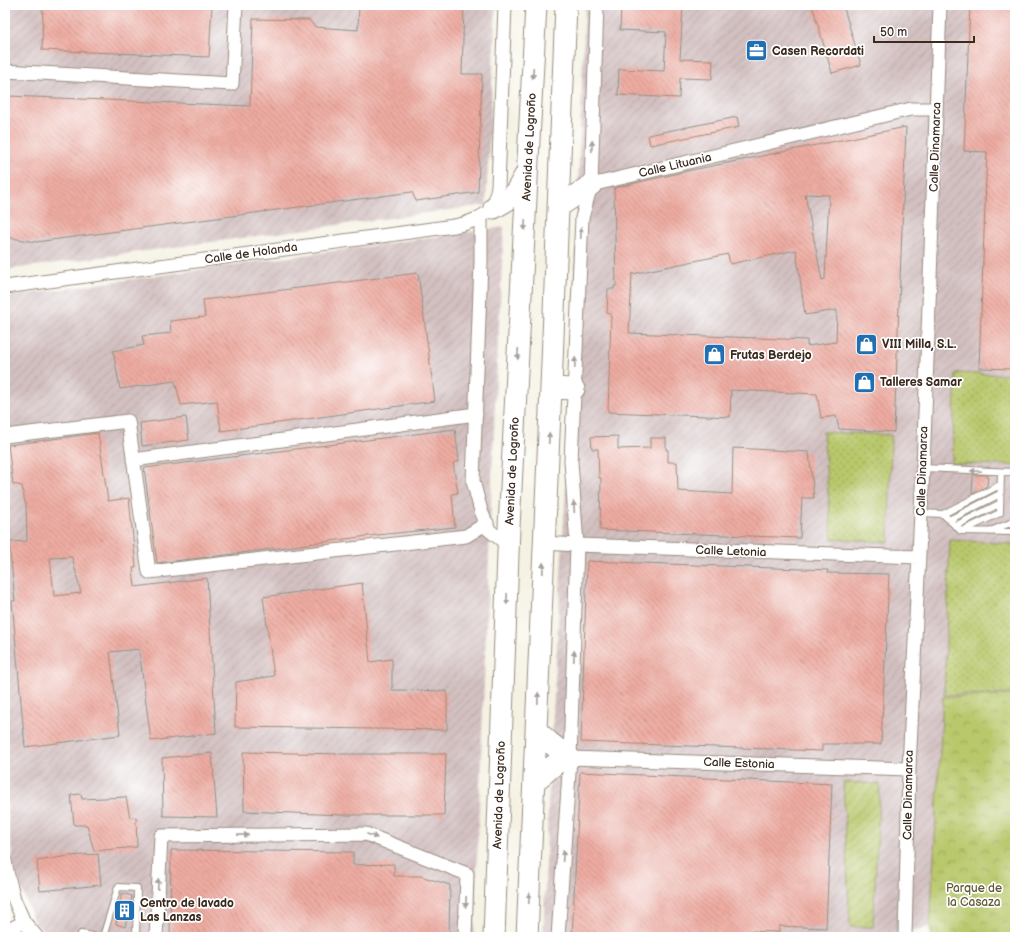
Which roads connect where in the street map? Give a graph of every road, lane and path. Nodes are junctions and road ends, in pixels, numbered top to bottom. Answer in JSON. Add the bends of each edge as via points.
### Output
{"nodes":[{"id":1,"x":236,"y":5,"type":"edge"},
{"id":2,"x":505,"y":5,"type":"edge"},
{"id":3,"x":536,"y":5,"type":"edge"},
{"id":4,"x":566,"y":5,"type":"edge"},
{"id":5,"x":597,"y":5,"type":"edge"},
{"id":6,"x":940,"y":5,"type":"edge"},
{"id":7,"x":5,"y":71,"type":"edge"},
{"id":8,"x":936,"y":109,"type":"junction"},
{"id":9,"x":527,"y":172,"type":"junction"},
{"id":10,"x":560,"y":178,"type":"junction"},
{"id":11,"x":591,"y":185,"type":"junction"},
{"id":12,"x":558,"y":207,"type":"junction"},
{"id":13,"x":488,"y":213,"type":"junction"},
{"id":14,"x":5,"y":287,"type":"edge"},
{"id":15,"x":551,"y":388,"type":"junction"},
{"id":16,"x":574,"y":389,"type":"junction"},
{"id":17,"x":476,"y":414,"type":"junction"},
{"id":18,"x":5,"y":436,"type":"edge"},
{"id":19,"x":133,"y":460,"type":"junction"},
{"id":20,"x":923,"y":468,"type":"junction"},
{"id":21,"x":1001,"y":472,"type":"junction"},
{"id":22,"x":1015,"y":472,"type":"edge"},
{"id":23,"x":1000,"y":485,"type":"junction"},
{"id":24,"x":1000,"y":494,"type":"junction"},
{"id":25,"x":1000,"y":504,"type":"junction"},
{"id":26,"x":921,"y":513,"type":"junction"},
{"id":27,"x":943,"y":514,"type":"junction"},
{"id":28,"x":949,"y":520,"type":"junction"},
{"id":29,"x":1015,"y":521,"type":"edge"},
{"id":30,"x":486,"y":523,"type":"junction"},
{"id":31,"x":955,"y":526,"type":"junction"},
{"id":32,"x":961,"y":531,"type":"junction"},
{"id":33,"x":990,"y":532,"type":"junction"},
{"id":34,"x":1015,"y":532,"type":"edge"},
{"id":35,"x":544,"y":543,"type":"junction"},
{"id":36,"x":577,"y":545,"type":"junction"},
{"id":37,"x":509,"y":546,"type":"junction"},
{"id":38,"x":918,"y":557,"type":"junction"},
{"id":39,"x":536,"y":730,"type":"junction"},
{"id":40,"x":570,"y":758,"type":"junction"},
{"id":41,"x":908,"y":769,"type":"junction"},
{"id":42,"x":534,"y":782,"type":"junction"},
{"id":43,"x":5,"y":860,"type":"edge"},
{"id":44,"x":24,"y":922,"type":"junction"},
{"id":45,"x":5,"y":932,"type":"edge"},
{"id":46,"x":37,"y":937,"type":"edge"},
{"id":47,"x":81,"y":937,"type":"edge"},
{"id":48,"x":98,"y":937,"type":"edge"},
{"id":49,"x":103,"y":937,"type":"edge"},
{"id":50,"x":136,"y":937,"type":"edge"},
{"id":51,"x":156,"y":937,"type":"edge"},
{"id":52,"x":465,"y":937,"type":"edge"},
{"id":53,"x":494,"y":937,"type":"edge"},
{"id":54,"x":527,"y":937,"type":"edge"},
{"id":55,"x":558,"y":937,"type":"edge"},
{"id":56,"x":905,"y":937,"type":"edge"}],
"edges":[{"from":1,"to":7,"type":"street","via":[[232,84]]},
{"from":2,"to":13,"type":"street","via":[[498,186]]},
{"from":3,"to":9,"type":"highway","name":"Avenida de Logroño","one_way":true},
{"from":4,"to":10,"type":"highway"},
{"from":11,"to":5,"type":"street","one_way":true},
{"from":6,"to":8,"type":"street","name":"Calle Dinamarca"},
{"from":8,"to":11,"type":"street","name":"Calle Lituania","via":[[911,109]]},
{"from":8,"to":20,"type":"street","name":"Calle Dinamarca"},
{"from":9,"to":13,"type":"highway","via":[[515,193]]},
{"from":9,"to":37,"type":"highway","name":"Avenida de Logroño","one_way":true},
{"from":10,"to":11,"type":"highway"},
{"from":10,"to":12,"type":"highway"},
{"from":11,"to":12,"type":"highway"},
{"from":16,"to":11,"type":"street","one_way":true,"via":[[582,218]]},
{"from":12,"to":15,"type":"highway"},
{"from":13,"to":14,"type":"street","name":"Calle de Holanda","via":[[454,226]]},
{"from":13,"to":17,"type":"street","via":[[481,262]]},
{"from":15,"to":16,"type":"highway"},
{"from":35,"to":15,"type":"highway","one_way":true},
{"from":36,"to":16,"type":"street","one_way":true,"via":[[571,462]]},
{"from":17,"to":19,"type":"street"},
{"from":17,"to":30,"type":"street","via":[[473,481]]},
{"from":18,"to":19,"type":"street","via":[[128,421]]},
{"from":19,"to":30,"type":"street","via":[[149,572],[466,536]]},
{"from":21,"to":20,"type":"lane","one_way":true},
{"from":20,"to":26,"type":"street","name":"Calle Dinamarca"},
{"from":21,"to":22,"type":"lane"},
{"from":21,"to":23,"type":"lane"},
{"from":23,"to":24,"type":"lane"},
{"from":23,"to":27,"type":"lane"},
{"from":24,"to":25,"type":"lane"},
{"from":24,"to":28,"type":"lane"},
{"from":25,"to":31,"type":"lane"},
{"from":25,"to":32,"type":"lane","via":[[1000,513]]},
{"from":26,"to":27,"type":"lane"},
{"from":26,"to":38,"type":"street","name":"Calle Dinamarca"},
{"from":27,"to":28,"type":"lane"},
{"from":28,"to":31,"type":"lane"},
{"from":29,"to":33,"type":"lane"},
{"from":30,"to":37,"type":"street","via":[[489,530]]},
{"from":31,"to":32,"type":"lane"},
{"from":32,"to":33,"type":"lane"},
{"from":33,"to":34,"type":"lane"},
{"from":35,"to":36,"type":"street","name":"Calle Letonia"},
{"from":39,"to":35,"type":"highway","one_way":true},
{"from":36,"to":38,"type":"street","name":"Calle Letonia"},
{"from":40,"to":36,"type":"street","one_way":true},
{"from":37,"to":53,"type":"highway","name":"Avenida de Logroño","one_way":true},
{"from":38,"to":41,"type":"street","name":"Calle Dinamarca"},
{"from":39,"to":40,"type":"highway"},
{"from":39,"to":42,"type":"highway"},
{"from":40,"to":41,"type":"street","name":"Calle Estonia"},
{"from":40,"to":42,"type":"highway","via":[[559,761]]},
{"from":55,"to":40,"type":"street","one_way":true},
{"from":41,"to":56,"type":"street","name":"Calle Dinamarca"},
{"from":54,"to":42,"type":"highway","one_way":true},
{"from":43,"to":44,"type":"street","via":[[14,899]]},
{"from":44,"to":45,"type":"street"},
{"from":44,"to":46,"type":"street"},
{"from":47,"to":48,"type":"lane","via":[[81,934]]},
{"from":49,"to":50,"type":"lane","via":[[118,887],[137,888]]},
{"from":51,"to":52,"type":"street","one_way":true,"via":[[161,836],[366,834],[467,874]]}]}
